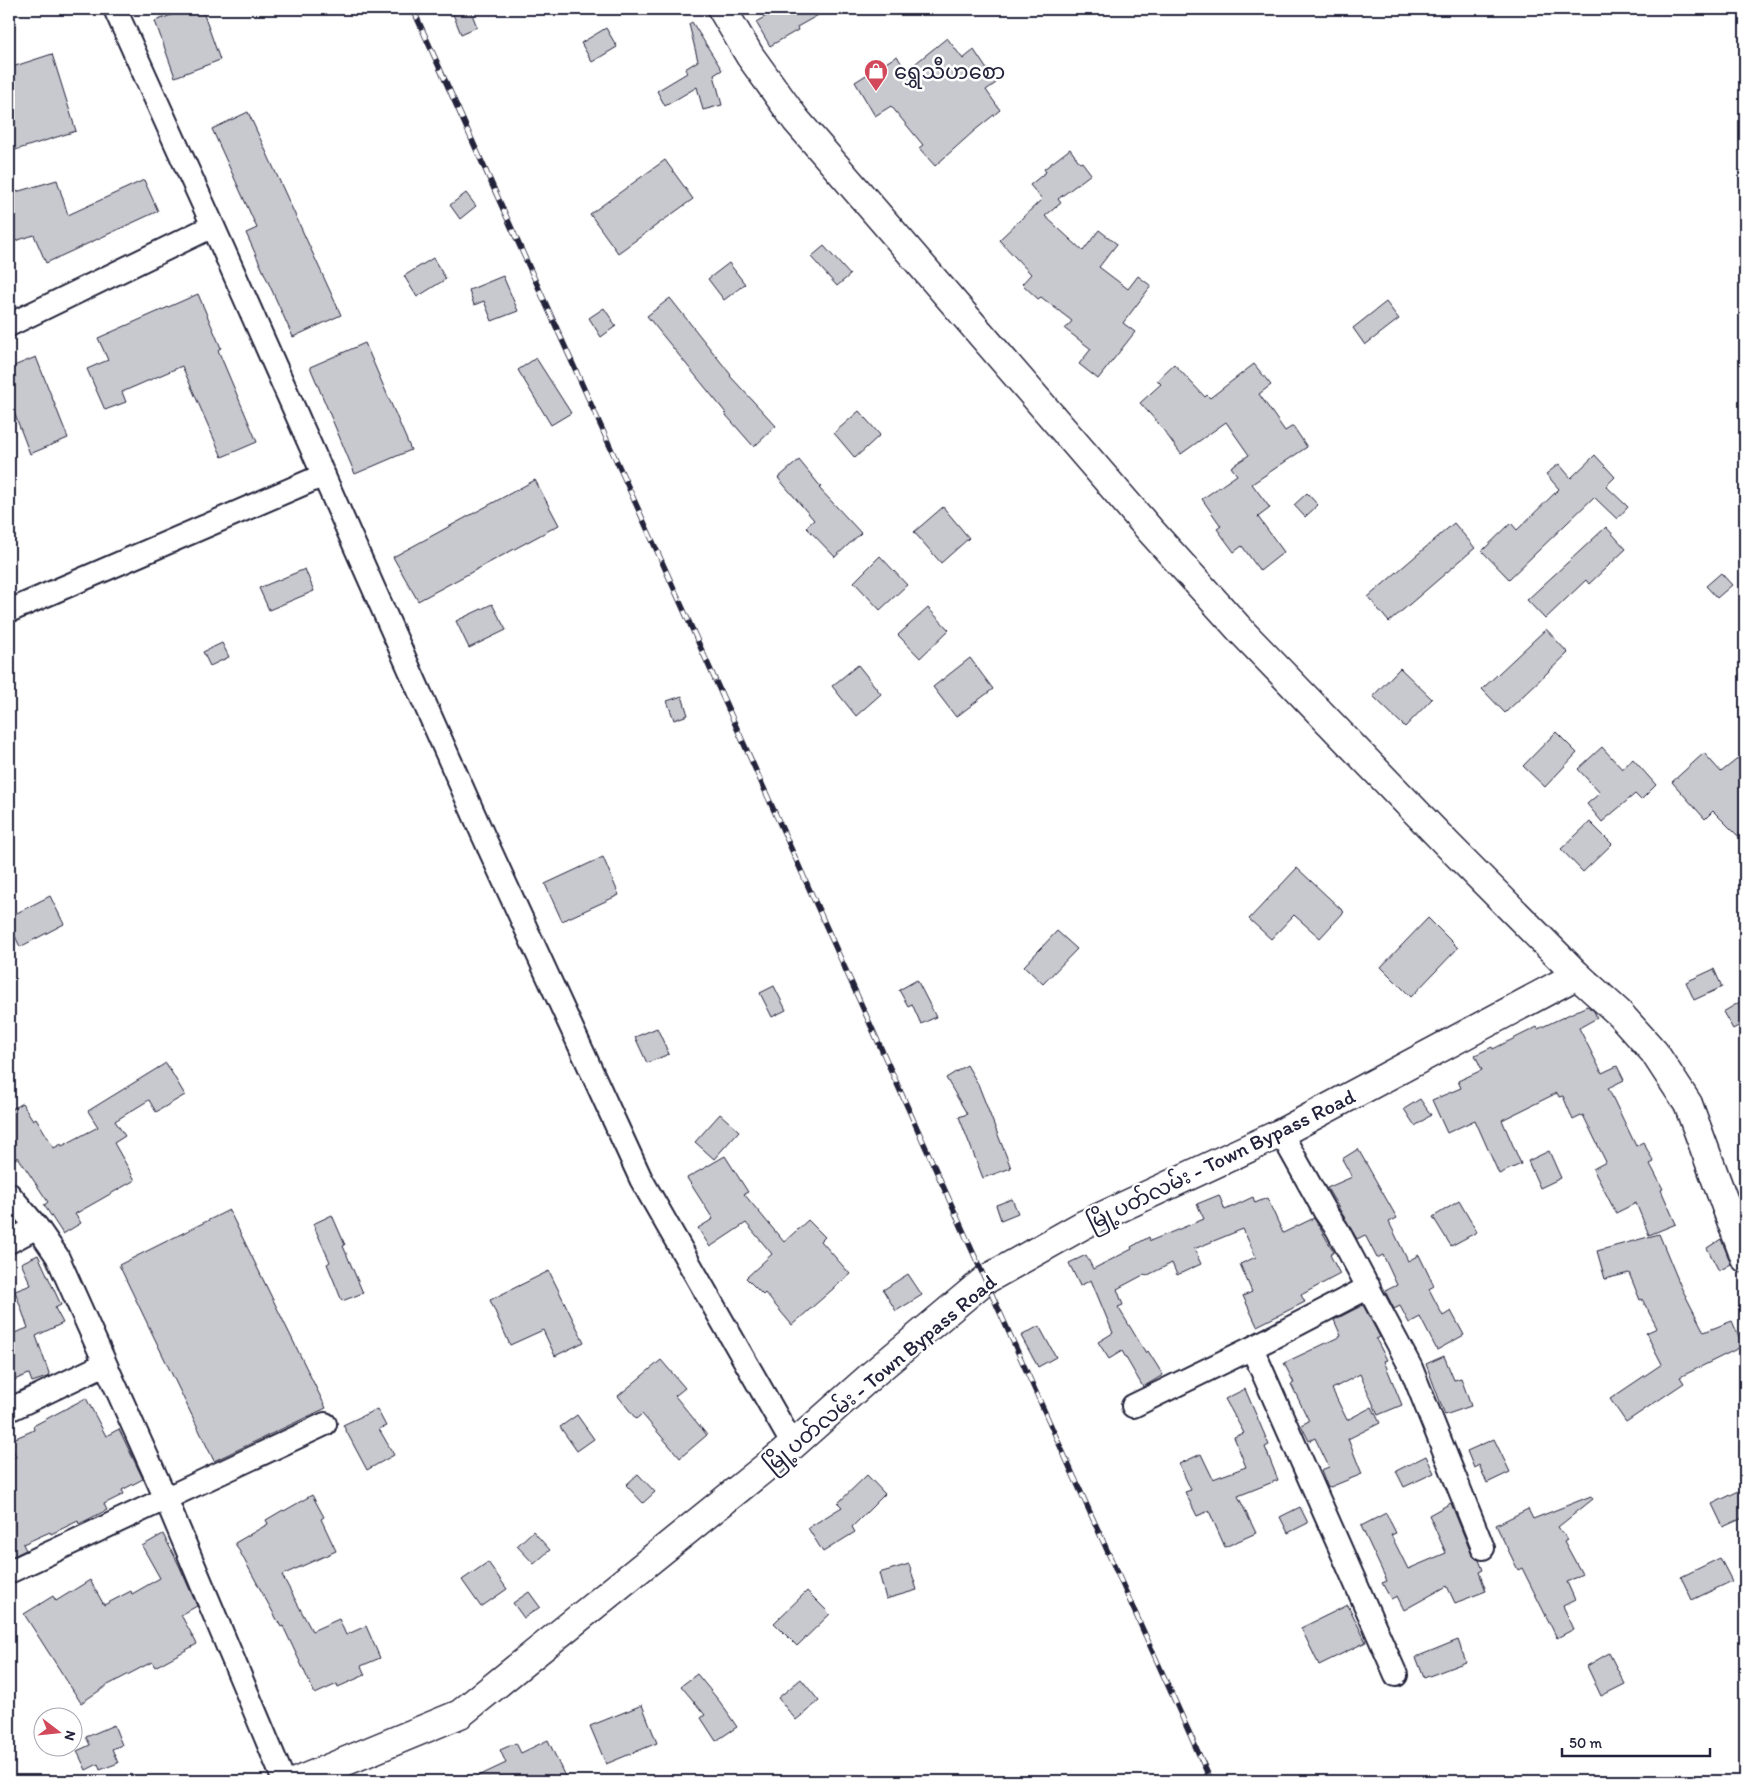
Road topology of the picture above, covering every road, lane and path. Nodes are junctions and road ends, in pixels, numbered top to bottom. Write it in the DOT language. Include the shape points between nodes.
graph roads {
  1 [pos="115,9"];
  2 [pos="722,9"];
  3 [pos="214,226"];
  4 [pos="9,324"];
  5 [pos="324,475"];
  6 [pos="9,611"];
  7 [pos="1577,975"];
  8 [pos="1281,1133"];
  9 [pos="9,1194"];
  10 [pos="37,1227"];
  11 [pos="9,1242"];
  12 [pos="1745,1258"];
  13 [pos="1369,1287"];
  14 [pos="1252,1348"];
  15 [pos="105,1364"];
  16 [pos="1133,1406"];
  17 [pos="9,1410"];
  18 [pos="325,1424"];
  19 [pos="793,1445"];
  20 [pos="166,1499"];
  21 [pos="1483,1548"];
  22 [pos="9,1572"];
  23 [pos="1396,1676"];
  24 [pos="284,1781"];
  25 [pos="298,1781"];
  1 -- 3 [label="street"];
  2 -- 7 [label="main road" via="750,56 796,120 1150,530 1343,738"];
  3 -- 4 [label="street"];
  3 -- 5 [label="street"];
  5 -- 6 [label="street"];
  5 -- 19 [label="street" via="483,835 641,1179"];
  7 -- 8 [label="main road, မြို့ပတ်လမ်း - Town Bypass Road"];
  7 -- 12 [label="main road" via="1619,1013 1654,1052 1688,1104"];
  8 -- 13 [label="street"];
  8 -- 19 [label="main road, မြို့ပတ်လမ်း - Town Bypass Road" via="1083,1226 985,1280"];
  9 -- 10 [label="street"];
  10 -- 11 [label="street"];
  10 -- 15 [label="street" via="57,1256"];
  13 -- 14 [label="street"];
  13 -- 21 [label="street" via="1411,1368"];
  14 -- 16 [label="street"];
  14 -- 23 [label="street"];
  15 -- 17 [label="street"];
  15 -- 20 [label="street"];
  18 -- 20 [label="street"];
  19 -- 25 [label="main road, မြို့ပတ်လမ်း - Town Bypass Road" via="460,1714"];
  20 -- 22 [label="street"];
  20 -- 24 [label="street"];
}
